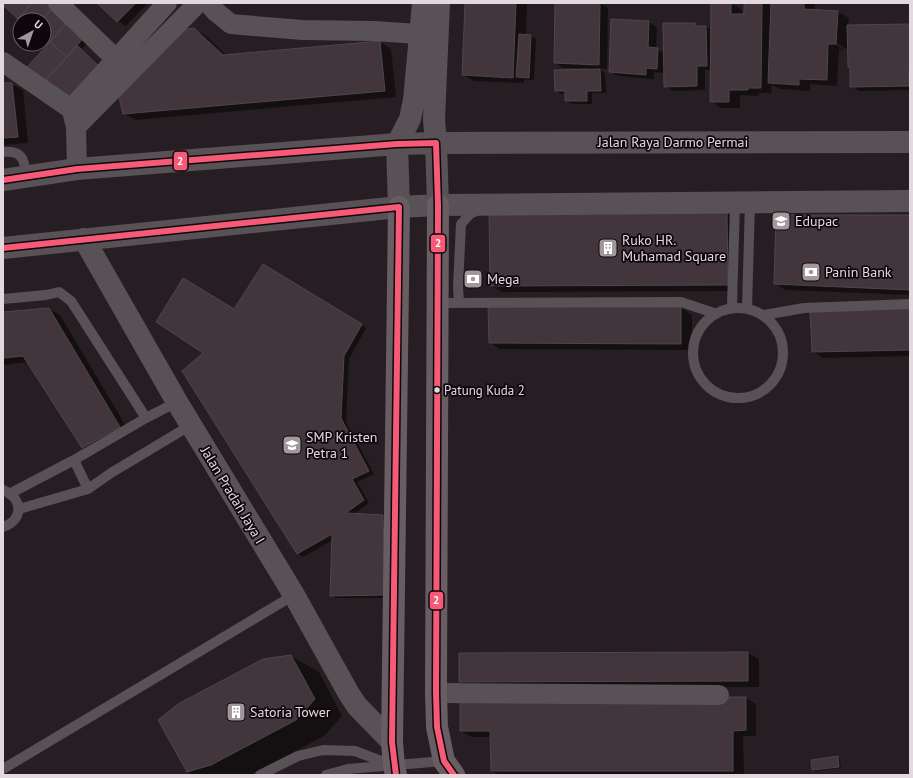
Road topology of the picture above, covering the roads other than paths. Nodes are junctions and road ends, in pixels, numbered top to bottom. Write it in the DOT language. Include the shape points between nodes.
graph roads {
  1 [pos="58,3"];
  2 [pos="167,3"];
  3 [pos="198,3"];
  4 [pos="208,3"];
  5 [pos="231,3"];
  6 [pos="423,3"];
  7 [pos="439,3"];
  8 [pos="231,24"];
  9 [pos="419,34"];
  10 [pos="3,62"];
  11 [pos="122,66"];
  12 [pos="74,118"];
  13 [pos="910,142"];
  14 [pos="436,143"];
  15 [pos="397,144"];
  16 [pos="3,152"];
  17 [pos="77,169"];
  18 [pos="27,177"];
  19 [pos="3,180"];
  20 [pos="910,201"];
  21 [pos="438,204"];
  22 [pos="743,205"];
  23 [pos="398,207"];
  24 [pos="910,207"];
  25 [pos="84,239"];
  26 [pos="3,248"];
  27 [pos="3,298"];
  28 [pos="459,303"];
  29 [pos="437,304"];
  30 [pos="910,304"];
  31 [pos="732,306"];
  32 [pos="747,308"];
  33 [pos="714,314"];
  34 [pos="764,315"];
  35 [pos="177,402"];
  36 [pos="146,418"];
  37 [pos="191,425"];
  38 [pos="74,460"];
  39 [pos="88,489"];
  40 [pos="7,492"];
  41 [pos="18,509"];
  42 [pos="3,527"];
  43 [pos="294,596"];
  44 [pos="436,694"];
  45 [pos="719,695"];
  46 [pos="392,742"];
  47 [pos="449,768"];
  48 [pos="3,769"];
  49 [pos="395,771"];
  50 [pos="260,775"];
  51 [pos="326,775"];
  1 -- 11 [label="street"];
  2 -- 11 [label="street"];
  3 -- 11 [label="street"];
  4 -- 8 [label="street"];
  5 -- 8 [label="street"];
  6 -- 9 [label="street"];
  7 -- 14 [label="street" via="434,120"];
  8 -- 9 [label="street" via="302,30 374,30"];
  9 -- 15 [label="street" via="414,100 410,119"];
  10 -- 12 [label="street"];
  11 -- 12 [label="street"];
  12 -- 17 [label="street"];
  13 -- 14 [label="street, Jalan Raya Darmo Permai"];
  14 -- 15 [label="street, Jalan Raya Darmo Permai"];
  14 -- 21 [label="street"];
  15 -- 17 [label="street, Jalan Raya Darmo Permai"];
  15 -- 23 [label="street"];
  16 -- 18 [label="lane" via="12,151 24,160"];
  17 -- 18 [label="street, Jalan Raya Darmo Permai"];
  18 -- 19 [label="street, Jalan Raya Darmo Permai"];
  20 -- 22 [label="street"];
  21 -- 22 [label="street"];
  21 -- 23 [label="street"];
  21 -- 29 [label="main road"];
  22 -- 24 [label="lane"];
  22 -- 28 [label="lane" via="483,208 470,214 461,224"];
  22 -- 31 [label="lane"];
  22 -- 32 [label="lane"];
  23 -- 25 [label="street"];
  23 -- 46 [label="main road"];
  25 -- 26 [label="street"];
  25 -- 35 [label="street, Jalan Pradah Jaya I"];
  27 -- 36 [label="lane" via="59,292 71,301"];
  28 -- 29 [label="lane"];
  28 -- 33 [label="lane" via="681,302"];
  29 -- 44 [label="main road"];
  30 -- 34 [label="lane" via="804,308"];
  31 -- 32 [label="lane"];
  31 -- 33 [label="lane"];
  32 -- 34 [label="lane"];
  33 -- 34 [label="lane" via="696,333 692,359 703,383 724,397 751,398 773,384 784,361 781,335"];
  35 -- 36 [label="lane"];
  35 -- 37 [label="street, Jalan Pradah Jaya I"];
  36 -- 38 [label="lane"];
  37 -- 39 [label="lane"];
  37 -- 43 [label="street, Jalan Pradah Jaya I"];
  38 -- 39 [label="lane"];
  38 -- 40 [label="lane"];
  39 -- 41 [label="lane"];
  40 -- 41 [label="lane" via="17,500"];
  41 -- 42 [label="lane" via="13,521"];
  43 -- 46 [label="street, Jalan Pradah Jaya I" via="357,706"];
  43 -- 48 [label="lane"];
  44 -- 45 [label="street"];
  44 -- 47 [label="main road" via="437,727"];
  46 -- 49 [label="main road"];
  47 -- 49 [label="lane"];
  49 -- 50 [label="lane" via="355,751 324,750 298,756"];
  49 -- 51 [label="lane" via="348,769"];
}
